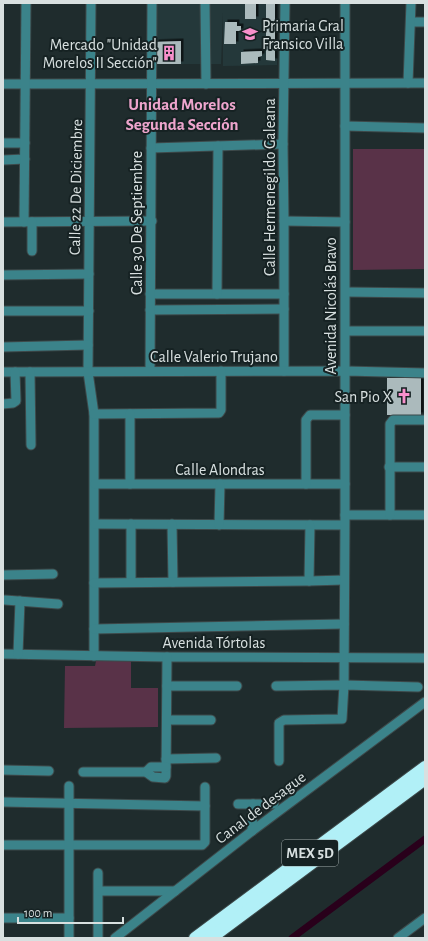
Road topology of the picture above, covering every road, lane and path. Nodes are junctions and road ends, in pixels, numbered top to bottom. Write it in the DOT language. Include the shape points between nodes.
graph roads {
  1 [pos="26,3"];
  2 [pos="91,3"];
  3 [pos="152,3"];
  4 [pos="205,3"];
  5 [pos="285,3"];
  6 [pos="345,3"];
  7 [pos="411,3"];
  8 [pos="411,22"];
  9 [pos="425,22"];
  10 [pos="344,82"];
  11 [pos="408,82"];
  12 [pos="425,83"];
  13 [pos="3,84"];
  14 [pos="25,84"];
  15 [pos="90,84"];
  16 [pos="152,84"];
  17 [pos="206,84"];
  18 [pos="284,84"];
  19 [pos="345,126"];
  20 [pos="425,128"];
  21 [pos="3,143"];
  22 [pos="25,143"];
  23 [pos="283,144"];
  24 [pos="218,146"];
  25 [pos="151,148"];
  26 [pos="24,159"];
  27 [pos="3,160"];
  28 [pos="152,221"];
  29 [pos="284,221"];
  30 [pos="3,222"];
  31 [pos="28,222"];
  32 [pos="89,222"];
  33 [pos="345,222"];
  34 [pos="32,251"];
  35 [pos="89,274"];
  36 [pos="3,275"];
  37 [pos="346,292"];
  38 [pos="425,293"];
  39 [pos="150,294"];
  40 [pos="217,294"];
  41 [pos="284,294"];
  42 [pos="284,309"];
  43 [pos="150,310"];
  44 [pos="3,311"];
  45 [pos="89,311"];
  46 [pos="346,331"];
  47 [pos="425,331"];
  48 [pos="88,345"];
  49 [pos="3,347"];
  50 [pos="150,371"];
  51 [pos="221,371"];
  52 [pos="284,371"];
  53 [pos="346,371"];
  54 [pos="3,372"];
  55 [pos="15,372"];
  56 [pos="30,372"];
  57 [pos="88,372"];
  58 [pos="425,373"];
  59 [pos="3,404"];
  60 [pos="94,414"];
  61 [pos="130,414"];
  62 [pos="345,415"];
  63 [pos="425,420"];
  64 [pos="31,445"];
  65 [pos="389,467"];
  66 [pos="425,467"];
  67 [pos="94,484"];
  68 [pos="130,484"];
  69 [pos="220,484"];
  70 [pos="306,484"];
  71 [pos="345,484"];
  72 [pos="345,515"];
  73 [pos="390,515"];
  74 [pos="425,515"];
  75 [pos="95,524"];
  76 [pos="131,524"];
  77 [pos="172,524"];
  78 [pos="219,525"];
  79 [pos="310,525"];
  80 [pos="344,525"];
  81 [pos="53,574"];
  82 [pos="3,575"];
  83 [pos="344,580"];
  84 [pos="310,581"];
  85 [pos="131,582"];
  86 [pos="173,582"];
  87 [pos="94,583"];
  88 [pos="5,600"];
  89 [pos="20,601"];
  90 [pos="58,604"];
  91 [pos="344,624"];
  92 [pos="94,629"];
  93 [pos="3,654"];
  94 [pos="18,654"];
  95 [pos="94,656"];
  96 [pos="168,657"];
  97 [pos="344,658"];
  98 [pos="425,658"];
  99 [pos="344,685"];
  100 [pos="167,686"];
  101 [pos="237,686"];
  102 [pos="276,686"];
  103 [pos="418,687"];
  104 [pos="425,702"];
  105 [pos="167,720"];
  106 [pos="211,720"];
  107 [pos="216,758"];
  108 [pos="279,761"];
  109 [pos="166,763"];
  110 [pos="425,767"];
  111 [pos="3,770"];
  112 [pos="49,771"];
  113 [pos="83,772"];
  114 [pos="425,779"];
  115 [pos="69,786"];
  116 [pos="205,787"];
  117 [pos="3,802"];
  118 [pos="68,804"];
  119 [pos="238,804"];
  120 [pos="253,804"];
  121 [pos="274,804"];
  122 [pos="205,806"];
  123 [pos="252,831"];
  124 [pos="3,845"];
  125 [pos="68,846"];
  126 [pos="98,873"];
  127 [pos="98,891"];
  128 [pos="175,891"];
  129 [pos="3,918"];
  130 [pos="69,918"];
  131 [pos="425,918"];
  132 [pos="405,935"];
  133 [pos="68,938"];
  134 [pos="98,938"];
  135 [pos="115,938"];
  136 [pos="196,938"];
  137 [pos="211,938"];
  138 [pos="398,938"];
  1 -- 14 [label="street"];
  2 -- 15 [label="street, Calle 22 De Diciembre"];
  3 -- 16 [label="street, Calle 30 De Septiembre"];
  4 -- 17 [label="street"];
  5 -- 18 [label="street, Calle Hermenegildo Galeana"];
  6 -- 10 [label="street, Avenida Nicolás Bravo"];
  7 -- 8 [label="street"];
  8 -- 9 [label="street"];
  8 -- 11 [label="street"];
  10 -- 11 [label="street"];
  10 -- 18 [label="street"];
  10 -- 19 [label="street, Avenida Nicolás Bravo"];
  11 -- 12 [label="street"];
  13 -- 14 [label="street"];
  14 -- 15 [label="street"];
  14 -- 22 [label="street"];
  15 -- 16 [label="street"];
  15 -- 32 [label="street, Calle 22 De Diciembre"];
  16 -- 17 [label="street"];
  16 -- 25 [label="street, Calle 30 De Septiembre"];
  17 -- 18 [label="street"];
  18 -- 23 [label="street, Calle Hermenegildo Galeana"];
  19 -- 20 [label="street"];
  19 -- 33 [label="street, Avenida Nicolás Bravo"];
  21 -- 22 [label="street"];
  22 -- 26 [label="street"];
  23 -- 24 [label="street"];
  23 -- 29 [label="street, Calle Hermenegildo Galeana"];
  24 -- 25 [label="street"];
  24 -- 40 [label="street"];
  25 -- 28 [label="street, Calle 30 De Septiembre"];
  26 -- 27 [label="street"];
  26 -- 31 [label="street"];
  28 -- 32 [label="street"];
  28 -- 39 [label="street, Calle 30 De Septiembre"];
  29 -- 33 [label="street"];
  29 -- 41 [label="street, Calle Hermenegildo Galeana"];
  30 -- 31 [label="street"];
  31 -- 32 [label="street"];
  31 -- 34 [label="street"];
  32 -- 35 [label="street, Calle 22 De Diciembre"];
  33 -- 37 [label="street, Avenida Nicolás Bravo"];
  35 -- 36 [label="street"];
  35 -- 45 [label="street, Calle 22 De Diciembre"];
  37 -- 38 [label="street"];
  37 -- 46 [label="street, Avenida Nicolás Bravo"];
  39 -- 40 [label="street"];
  39 -- 43 [label="street, Calle 30 De Septiembre"];
  40 -- 41 [label="street"];
  41 -- 42 [label="street, Calle Hermenegildo Galeana"];
  42 -- 43 [label="street"];
  42 -- 52 [label="street, Calle Hermenegildo Galeana"];
  43 -- 50 [label="street, Calle 30 De Septiembre"];
  44 -- 45 [label="street"];
  45 -- 48 [label="street, Calle 22 De Diciembre"];
  46 -- 47 [label="street"];
  46 -- 53 [label="street, Avenida Nicolás Bravo"];
  48 -- 49 [label="street"];
  48 -- 57 [label="street, Calle 22 De Diciembre"];
  50 -- 51 [label="street, Calle Valerio Trujano"];
  50 -- 57 [label="street, Calle Valerio Trujano"];
  51 -- 52 [label="street, Calle Valerio Trujano"];
  51 -- 61 [label="street" via="219,413"];
  52 -- 53 [label="street, Calle Valerio Trujano"];
  53 -- 58 [label="street, Calle Valerio Trujano"];
  53 -- 62 [label="street, Avenida Nicolás Bravo"];
  54 -- 55 [label="street, Calle Valerio Trujano"];
  55 -- 56 [label="street, Calle Valerio Trujano"];
  55 -- 59 [label="street" via="16,401 13,404"];
  56 -- 57 [label="street, Calle Valerio Trujano"];
  56 -- 64 [label="street"];
  57 -- 60 [label="street, Calle 22 De Diciembre"];
  60 -- 61 [label="street"];
  60 -- 67 [label="street, Calle 22 De Diciembre"];
  61 -- 68 [label="street"];
  62 -- 70 [label="street" via="310,415 306,420"];
  62 -- 71 [label="street, Avenida Nicolás Bravo"];
  63 -- 65 [label="street" via="394,420 390,424"];
  65 -- 66 [label="street"];
  65 -- 73 [label="street"];
  67 -- 68 [label="street, Calle Alondras"];
  67 -- 75 [label="street, Calle 22 De Diciembre"];
  68 -- 69 [label="street, Calle Alondras"];
  69 -- 70 [label="street, Calle Alondras"];
  69 -- 78 [label="street"];
  70 -- 71 [label="street, Calle Alondras"];
  71 -- 72 [label="street, Avenida Nicolás Bravo"];
  72 -- 73 [label="street"];
  72 -- 80 [label="street, Avenida Nicolás Bravo"];
  73 -- 74 [label="street"];
  75 -- 76 [label="street"];
  75 -- 87 [label="street, Calle 22 De Diciembre"];
  76 -- 77 [label="street"];
  76 -- 85 [label="street"];
  77 -- 78 [label="street"];
  77 -- 86 [label="street"];
  78 -- 79 [label="street"];
  79 -- 80 [label="street"];
  79 -- 84 [label="street"];
  80 -- 83 [label="street, Avenida Nicolás Bravo"];
  81 -- 82 [label="street"];
  83 -- 84 [label="street"];
  83 -- 91 [label="street, Avenida Nicolás Bravo"];
  84 -- 86 [label="street"];
  85 -- 86 [label="street"];
  85 -- 87 [label="street"];
  87 -- 92 [label="street, Calle 22 De Diciembre"];
  88 -- 89 [label="street"];
  89 -- 90 [label="street"];
  89 -- 94 [label="street"];
  91 -- 92 [label="street"];
  91 -- 97 [label="street, Avenida Nicolás Bravo"];
  92 -- 95 [label="street, Calle 22 De Diciembre"];
  93 -- 94 [label="street, Avenida Tórtolas"];
  94 -- 95 [label="street, Avenida Tórtolas"];
  95 -- 96 [label="street, Avenida Tórtolas"];
  96 -- 97 [label="street, Avenida Tórtolas"];
  96 -- 100 [label="street"];
  97 -- 98 [label="street, Avenida Tórtolas"];
  97 -- 99 [label="street, Avenida Nicolás Bravo"];
  99 -- 102 [label="street"];
  99 -- 103 [label="street"];
  99 -- 108 [label="street, Avenida Nicolás Bravo" via="342,719 284,720 279,723"];
  100 -- 101 [label="street"];
  100 -- 105 [label="street"];
  104 -- 123 [label="street, Canal de desague"];
  105 -- 106 [label="street"];
  105 -- 109 [label="street"];
  107 -- 109 [label="street"];
  109 -- 113 [label="street" via="165,778 153,777 146,772"];
  110 -- 136 [label="highway, MEX 5D"];
  111 -- 112 [label="street"];
  114 -- 137 [label="highway, MEX 5D"];
  115 -- 118 [label="street"];
  116 -- 122 [label="street"];
  117 -- 118 [label="street"];
  118 -- 122 [label="street"];
  118 -- 125 [label="street"];
  119 -- 120 [label="street"];
  120 -- 121 [label="street"];
  120 -- 123 [label="street"];
  122 -- 125 [label="street" via="205,842 202,845"];
  123 -- 128 [label="street, Canal de desague"];
  124 -- 125 [label="street"];
  125 -- 130 [label="street"];
  126 -- 127 [label="street"];
  127 -- 128 [label="street"];
  127 -- 134 [label="street"];
  128 -- 135 [label="street, Canal de desague"];
  129 -- 130 [label="street"];
  130 -- 133 [label="street"];
  131 -- 132 [label="street"];
  132 -- 138 [label="street"];
}
